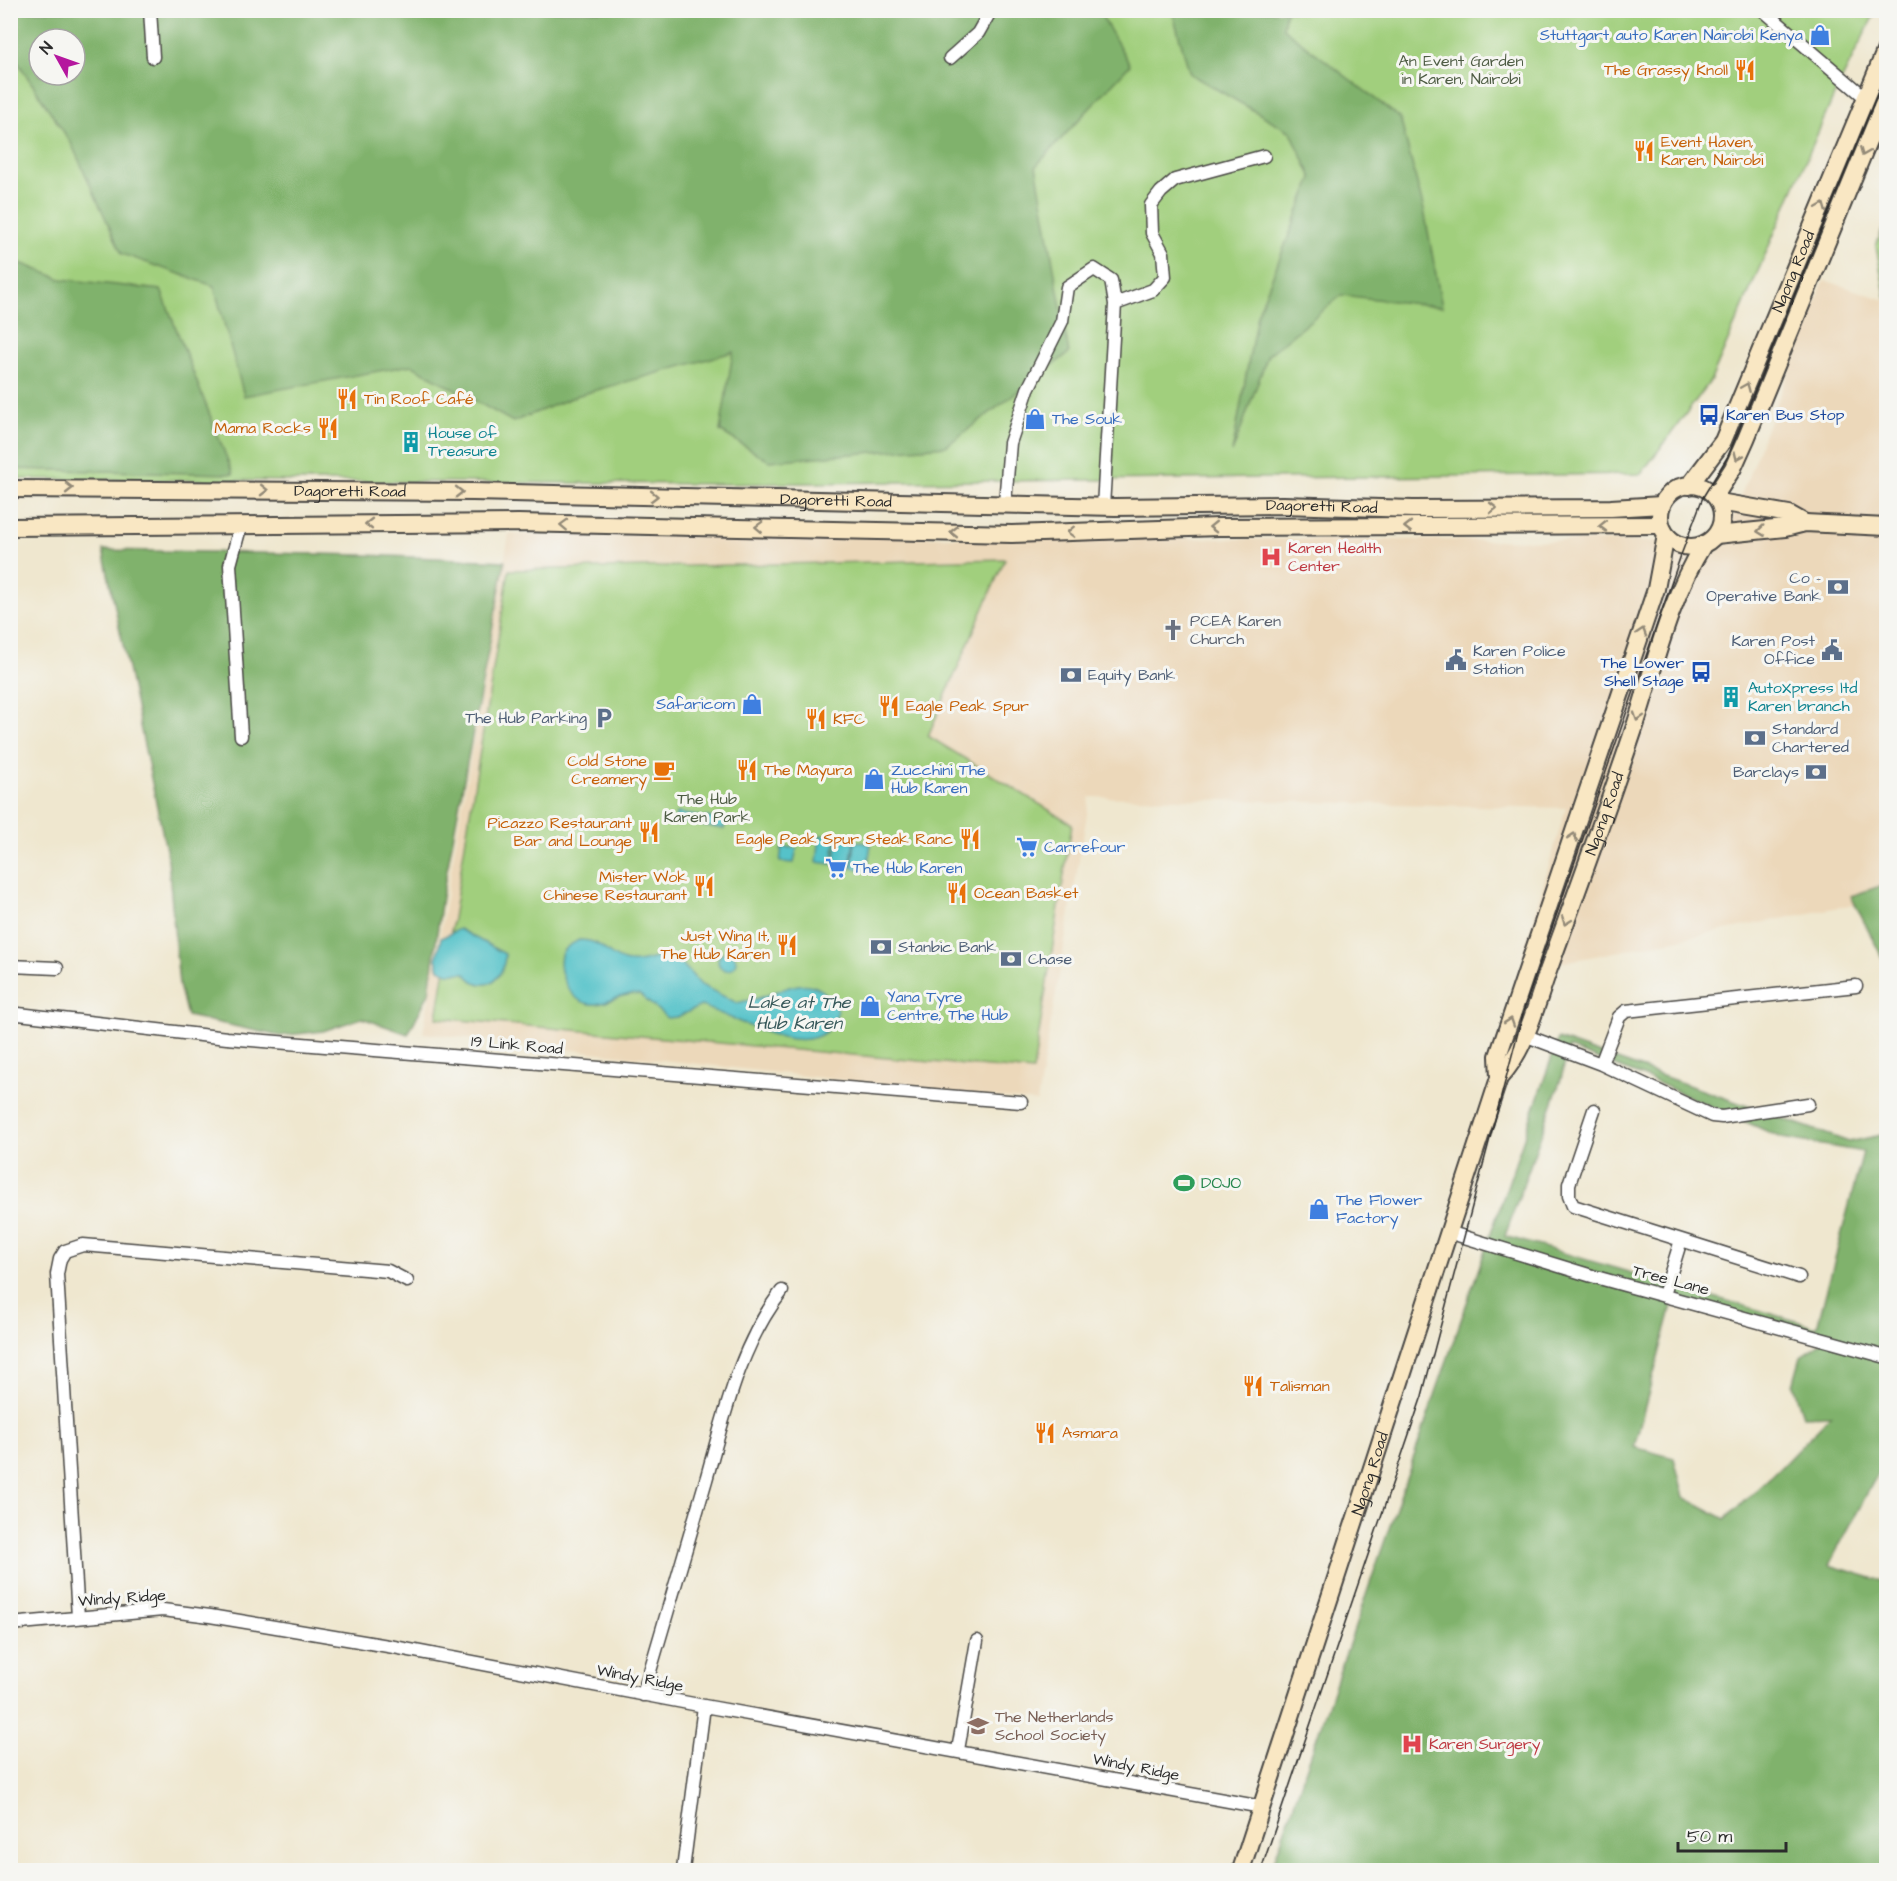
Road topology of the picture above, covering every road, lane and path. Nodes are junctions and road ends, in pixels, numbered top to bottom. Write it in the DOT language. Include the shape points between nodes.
graph roads {
  1 [pos="150,10"];
  2 [pos="991,10"];
  3 [pos="1763,10"];
  4 [pos="1887,49"];
  5 [pos="153,57"];
  6 [pos="950,58"];
  7 [pos="1866,98"];
  8 [pos="1887,98"];
  9 [pos="1264,156"];
  10 [pos="1115,304"];
  11 [pos="1689,486"];
  12 [pos="10,489"];
  13 [pos="1717,499"];
  14 [pos="1005,503"];
  15 [pos="1662,505"];
  16 [pos="1103,507"];
  17 [pos="1805,523"];
  18 [pos="241,524"];
  19 [pos="10,527"];
  20 [pos="1887,527"];
  21 [pos="1664,530"];
  22 [pos="1710,540"];
  23 [pos="241,736"];
  24 [pos="1556,888"];
  25 [pos="1577,894"];
  26 [pos="10,966"];
  27 [pos="57,968"];
  28 [pos="1856,986"];
  29 [pos="10,1013"];
  30 [pos="1524,1035"];
  31 [pos="1601,1065"];
  32 [pos="1499,1078"];
  33 [pos="1021,1102"];
  34 [pos="1808,1104"];
  35 [pos="1594,1110"];
  36 [pos="1448,1232"];
  37 [pos="1682,1240"];
  38 [pos="1799,1277"];
  39 [pos="407,1281"];
  40 [pos="782,1291"];
  41 [pos="1664,1294"];
  42 [pos="1887,1357"];
  43 [pos="78,1617"];
  44 [pos="10,1624"];
  45 [pos="977,1641"];
  46 [pos="643,1695"];
  47 [pos="704,1706"];
  48 [pos="958,1750"];
  49 [pos="1262,1807"];
  50 [pos="683,1870"];
  51 [pos="1241,1870"];
  1 -- 5 [label="street"];
  2 -- 6 [label="street" via="978,33"];
  3 -- 7 [label="street"];
  4 -- 7 [label="main road, Ngong Road"];
  11 -- 7 [label="main road, Ngong Road, one-way" via="1724,441"];
  8 -- 13 [label="main road, Ngong Road, one-way" via="1746,439"];
  9 -- 10 [label="street" via="1175,180 1161,192 1151,205 1152,232 1163,253 1165,277 1153,290"];
  10 -- 14 [label="street" via="1111,280 1094,269 1067,287 1062,321 1028,389 1010,443"];
  10 -- 16 [label="street"];
  11 -- 13 [label="main road" via="1705,488"];
  11 -- 15 [label="main road" via="1676,489"];
  12 -- 14 [label="main road, Dagoretti Road, one-way" via="485,492"];
  13 -- 17 [label="main road" via="1789,514"];
  13 -- 22 [label="main road" via="1722,522"];
  14 -- 16 [label="main road, Dagoretti Road"];
  16 -- 15 [label="main road, Dagoretti Road, one-way" via="1283,505 1436,509"];
  15 -- 21 [label="main road"];
  17 -- 20 [label="main road"];
  17 -- 22 [label="main road, one-way"];
  18 -- 19 [label="main road, Dagoretti Road"];
  21 -- 18 [label="main road, Dagoretti Road, one-way" via="1229,527 1012,534 678,525"];
  18 -- 23 [label="street" via="230,565"];
  21 -- 22 [label="main road" via="1683,546"];
  24 -- 21 [label="main road, Ngong Road, one-way" via="1656,589"];
  22 -- 25 [label="main road, Ngong Road, one-way" via="1693,561 1674,608"];
  24 -- 25 [label="main road"];
  32 -- 24 [label="main road, Ngong Road, one-way" via="1498,1056"];
  25 -- 30 [label="main road, Ngong Road, one-way"];
  26 -- 27 [label="street"];
  28 -- 31 [label="street" via="1626,1011 1619,1017"];
  29 -- 33 [label="street, 19 Link Road" via="227,1038"];
  30 -- 31 [label="street"];
  30 -- 32 [label="main road, Ngong Road" via="1508,1069"];
  31 -- 34 [label="street" via="1712,1116"];
  32 -- 36 [label="main road, Ngong Road"];
  35 -- 37 [label="street" via="1569,1184 1573,1206"];
  36 -- 41 [label="street, Tree Lane"];
  36 -- 49 [label="main road, Ngong Road"];
  37 -- 38 [label="street"];
  37 -- 41 [label="street"];
  39 -- 43 [label="street" via="388,1271 83,1245 65,1251 57,1274"];
  40 -- 46 [label="street" via="764,1313 728,1405"];
  41 -- 42 [label="street, Tree Lane"];
  43 -- 44 [label="street, Windy Ridge"];
  43 -- 46 [label="street, Windy Ridge" via="163,1610 394,1647"];
  45 -- 48 [label="street"];
  46 -- 47 [label="street, Windy Ridge"];
  47 -- 48 [label="street, Windy Ridge"];
  47 -- 50 [label="street"];
  48 -- 49 [label="street, Windy Ridge"];
  49 -- 51 [label="main road, Ngong Road"];
}
